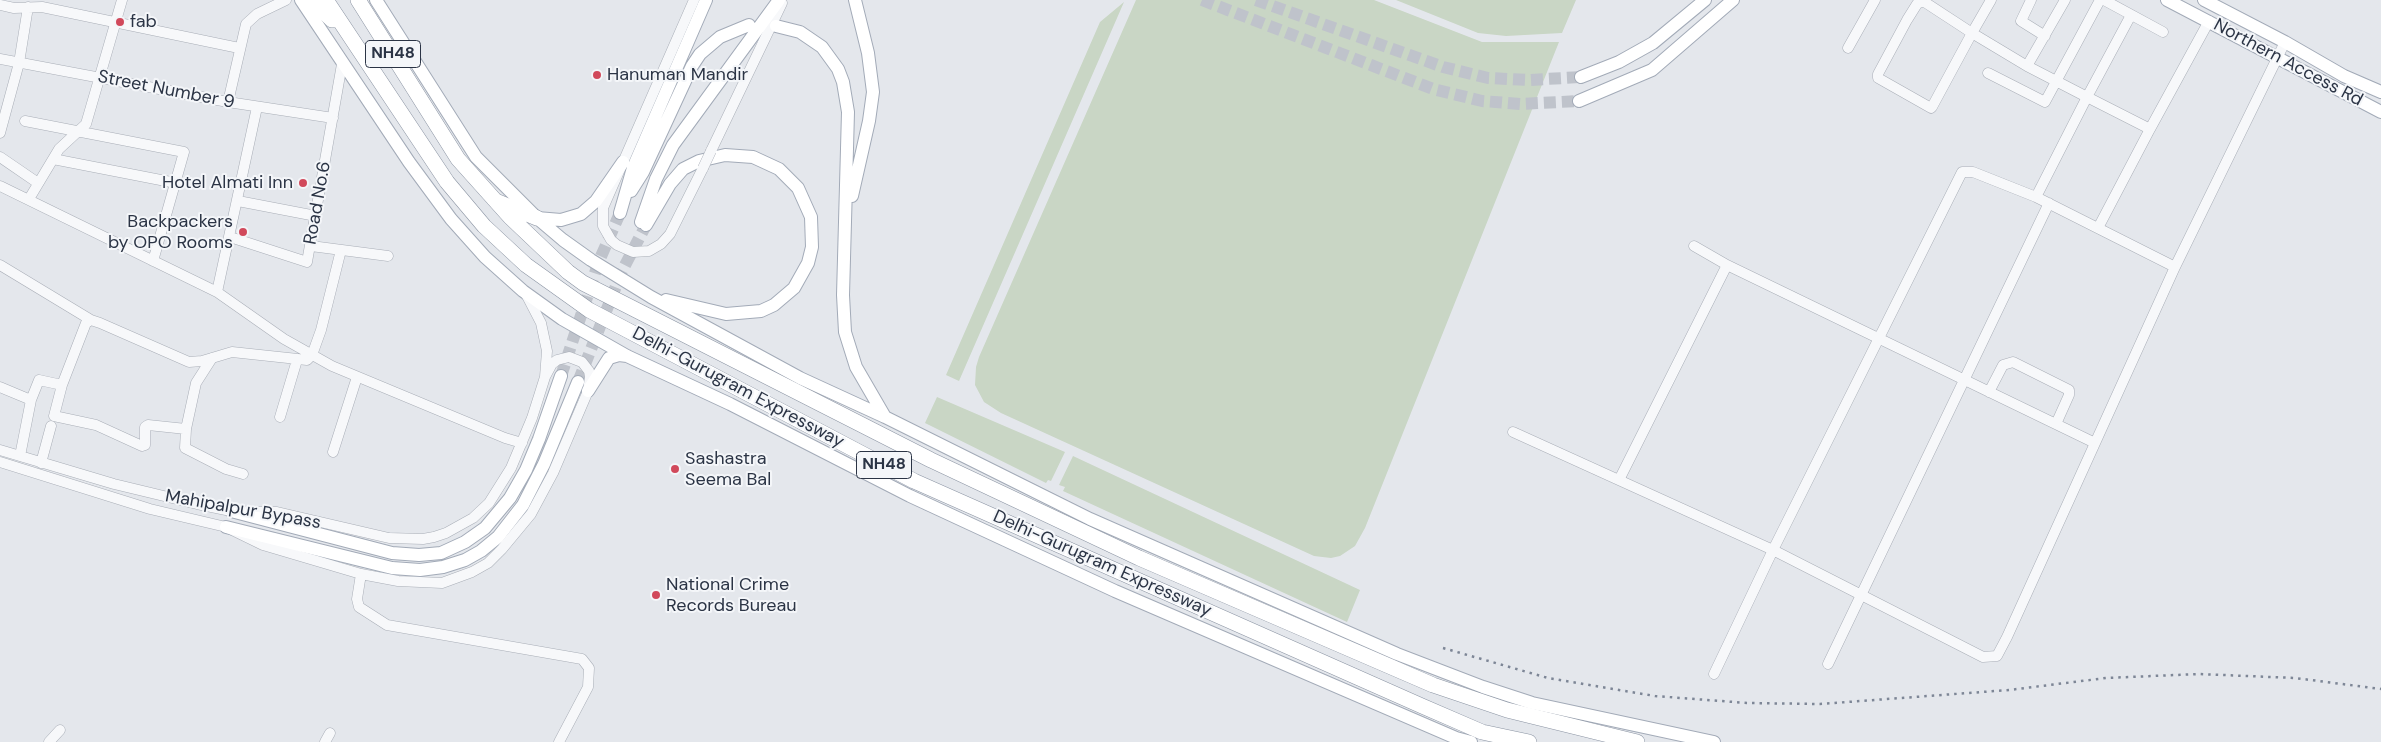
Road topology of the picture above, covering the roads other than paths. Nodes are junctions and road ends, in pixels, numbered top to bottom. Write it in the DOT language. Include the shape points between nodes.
graph roads {
  1 [pos="122,0"];
  2 [pos="286,0"];
  3 [pos="301,0"];
  4 [pos="311,0"];
  5 [pos="326,0"];
  6 [pos="358,0"];
  7 [pos="376,0"];
  8 [pos="694,0"];
  9 [pos="706,0"];
  10 [pos="779,0"];
  11 [pos="783,0"];
  12 [pos="855,0"];
  13 [pos="1704,0"];
  14 [pos="1734,0"];
  15 [pos="1875,0"];
  16 [pos="1921,0"];
  17 [pos="1991,0"];
  18 [pos="2031,0"];
  19 [pos="2066,0"];
  20 [pos="2100,0"];
  21 [pos="2104,0"];
  22 [pos="2168,0"];
  23 [pos="2204,0"];
  24 [pos="0,5"];
  25 [pos="28,7"];
  26 [pos="2131,15"];
  27 [pos="2209,21"];
  28 [pos="115,22"];
  29 [pos="749,25"];
  30 [pos="776,26"];
  31 [pos="2163,32"];
  32 [pos="1972,33"];
  33 [pos="349,34"];
  34 [pos="2045,36"];
  35 [pos="2285,42"];
  36 [pos="239,48"];
  37 [pos="1848,48"];
  38 [pos="2278,58"];
  39 [pos="0,59"];
  40 [pos="19,63"];
  41 [pos="342,64"];
  42 [pos="2028,66"];
  43 [pos="1988,73"];
  44 [pos="99,76"];
  45 [pos="1580,77"];
  46 [pos="2057,82"];
  47 [pos="2381,92"];
  48 [pos="2087,97"];
  49 [pos="1579,101"];
  50 [pos="228,102"];
  51 [pos="257,107"];
  52 [pos="2381,112"];
  53 [pos="333,118"];
  54 [pos="25,121"];
  55 [pos="2150,129"];
  56 [pos="79,131"];
  57 [pos="0,133"];
  58 [pos="0,157"];
  59 [pos="53,158"];
  60 [pos="623,162"];
  61 [pos="38,183"];
  62 [pos="176,183"];
  63 [pos="0,186"];
  64 [pos="2036,197"];
  65 [pos="29,199"];
  66 [pos="492,199"];
  67 [pos="238,201"];
  68 [pos="2049,203"];
  69 [pos="316,216"];
  70 [pos="537,218"];
  71 [pos="2098,228"];
  72 [pos="230,237"];
  73 [pos="311,246"];
  74 [pos="1694,246"];
  75 [pos="341,250"];
  76 [pos="388,256"];
  77 [pos="153,261"];
  78 [pos="844,262"];
  79 [pos="1727,264"];
  80 [pos="0,265"];
  81 [pos="2175,267"];
  82 [pos="523,290"];
  83 [pos="217,292"];
  84 [pos="651,297"];
  85 [pos="92,320"];
  86 [pos="1878,338"];
  87 [pos="312,354"];
  88 [pos="213,356"];
  89 [pos="627,356"];
  90 [pos="296,360"];
  91 [pos="562,376"];
  92 [pos="357,377"];
  93 [pos="545,377"];
  94 [pos="1964,380"];
  95 [pos="578,382"];
  96 [pos="62,385"];
  97 [pos="0,387"];
  98 [pos="588,391"];
  99 [pos="1989,392"];
  100 [pos="31,400"];
  101 [pos="885,416"];
  102 [pos="280,417"];
  103 [pos="2056,424"];
  104 [pos="51,426"];
  105 [pos="186,429"];
  106 [pos="1513,432"];
  107 [pos="522,443"];
  108 [pos="2096,443"];
  109 [pos="0,450"];
  110 [pos="333,452"];
  111 [pos="20,456"];
  112 [pos="0,462"];
  113 [pos="41,462"];
  114 [pos="242,474"];
  115 [pos="1619,480"];
  116 [pos="231,511"];
  117 [pos="226,527"];
  118 [pos="1773,550"];
  119 [pos="361,574"];
  120 [pos="1861,594"];
  121 [pos="1828,664"];
  122 [pos="1714,674"];
  123 [pos="60,730"];
  124 [pos="49,742"];
  125 [pos="559,742"];
  126 [pos="1472,742"];
  127 [pos="1529,742"];
  128 [pos="1637,742"];
  129 [pos="1714,742"];
  1 -- 28 [label="street"];
  2 -- 36 [label="street" via="248,20"];
  3 -- 41 [label="main road"];
  4 -- 33 [label="highway"];
  5 -- 33 [label="highway, NH48"];
  6 -- 66 [label="highway, NH48" via="458,159"];
  7 -- 70 [label="main road" via="476,157"];
  8 -- 60 [label="street"];
  9 -- 29 [label="main road" via="633,168 622,208 700,54 720,37"];
  10 -- 84 [label="main road" via="673,145 661,166 643,224 684,169 715,156 733,155 762,160 788,177 808,206 812,232 808,263 785,298 761,311 726,314"];
  11 -- 60 [label="street, bridge" via="666,240 654,249 641,252 617,245 603,226 603,208"];
  12 -- 78 [label="main road" via="868,53 873,92 849,209"];
  13 -- 45 [label="main road" via="1653,43 1619,62"];
  14 -- 49 [label="main road" via="1652,70"];
  15 -- 37 [label="street"];
  16 -- 32 [label="street"];
  16 -- 32 [label="street" via="1878,74 1880,79 1932,108"];
  17 -- 32 [label="street"];
  18 -- 34 [label="street" via="2021,21"];
  19 -- 34 [label="street"];
  20 -- 46 [label="street"];
  21 -- 26 [label="street"];
  22 -- 27 [label="main road, Northern Access Rd"];
  23 -- 35 [label="main road, Northern Access Rd"];
  24 -- 25 [label="street"];
  25 -- 28 [label="street"];
  25 -- 40 [label="street"];
  26 -- 31 [label="street"];
  26 -- 48 [label="street"];
  27 -- 38 [label="main road, Northern Access Rd"];
  27 -- 55 [label="street"];
  28 -- 36 [label="street"];
  28 -- 44 [label="street"];
  30 -- 78 [label="main road" via="800,32 817,42 832,58 843,82 848,112"];
  32 -- 42 [label="street"];
  33 -- 127 [label="highway, Delhi-Gurugram Expressway / NH48" via="447,182 484,226 526,265 590,310 914,481 1482,732"];
  34 -- 42 [label="street"];
  35 -- 38 [label="street"];
  35 -- 47 [label="main road, Northern Access Rd" via="2344,76"];
  36 -- 50 [label="street"];
  38 -- 52 [label="main road, Northern Access Rd"];
  38 -- 81 [label="street"];
  39 -- 40 [label="street, Street Number 9"];
  40 -- 44 [label="street, Street Number 9"];
  40 -- 57 [label="street"];
  41 -- 53 [label="street, Road No.6"];
  41 -- 82 [label="main road" via="451,219 485,257"];
  42 -- 46 [label="street"];
  43 -- 46 [label="street" via="2044,102"];
  44 -- 50 [label="street, Street Number 9"];
  44 -- 56 [label="street" via="90,115"];
  46 -- 48 [label="street"];
  48 -- 55 [label="street"];
  48 -- 64 [label="street"];
  50 -- 51 [label="street, Street Number 9"];
  51 -- 53 [label="street, Street Number 9"];
  51 -- 67 [label="street"];
  53 -- 69 [label="street, Road No.6"];
  54 -- 56 [label="street"];
  55 -- 71 [label="street"];
  56 -- 59 [label="street"];
  56 -- 62 [label="street" via="183,151"];
  58 -- 61 [label="street"];
  59 -- 61 [label="street"];
  59 -- 62 [label="street"];
  60 -- 70 [label="main road" via="596,202 581,214 561,220"];
  61 -- 65 [label="street"];
  62 -- 77 [label="street"];
  63 -- 65 [label="street"];
  64 -- 68 [label="street"];
  64 -- 86 [label="street" via="1973,172 1962,172"];
  65 -- 77 [label="street"];
  66 -- 70 [label="highway"];
  66 -- 128 [label="highway, Delhi-Gurugram Expressway / NH48" via="583,283 931,460 1138,558 1433,685 1507,710"];
  67 -- 69 [label="street"];
  67 -- 72 [label="street"];
  68 -- 71 [label="street"];
  68 -- 94 [label="street"];
  69 -- 73 [label="street, Road No.6"];
  70 -- 84 [label="main road" via="591,260"];
  71 -- 81 [label="street"];
  72 -- 73 [label="street, Road No.6" via="305,262"];
  72 -- 83 [label="street"];
  73 -- 75 [label="street"];
  74 -- 79 [label="street"];
  75 -- 76 [label="street"];
  75 -- 87 [label="street" via="326,315"];
  77 -- 83 [label="street"];
  78 -- 101 [label="main road" via="843,314 849,349"];
  79 -- 86 [label="street"];
  79 -- 115 [label="street"];
  80 -- 85 [label="street"];
  81 -- 108 [label="street"];
  82 -- 89 [label="main road" via="562,319"];
  82 -- 93 [label="street, Mahipalpur Bypass" via="541,323 546,351"];
  83 -- 87 [label="street"];
  84 -- 101 [label="main road" via="800,378"];
  85 -- 88 [label="street" via="189,362"];
  85 -- 96 [label="street" via="86,323"];
  86 -- 94 [label="street"];
  86 -- 118 [label="street"];
  87 -- 90 [label="street" via="307,360"];
  87 -- 92 [label="street"];
  88 -- 90 [label="street" via="232,352 269,354"];
  88 -- 105 [label="street" via="196,383"];
  89 -- 98 [label="main road" via="609,358"];
  89 -- 126 [label="main road" via="730,404 910,496 1114,591 1456,738"];
  90 -- 102 [label="street"];
  91 -- 116 [label="main road" via="526,470 510,498 485,528 441,553 392,553"];
  92 -- 107 [label="street"];
  92 -- 110 [label="street"];
  93 -- 98 [label="street" via="557,360 573,358 582,362 589,371"];
  93 -- 107 [label="street, Mahipalpur Bypass"];
  94 -- 99 [label="street"];
  94 -- 120 [label="street"];
  95 -- 117 [label="main road" via="523,505 498,537 464,560 420,570 392,568"];
  96 -- 100 [label="street" via="39,380"];
  96 -- 105 [label="street" via="54,416 96,425 142,446 145,445 145,428 148,425"];
  97 -- 100 [label="street"];
  98 -- 119 [label="street, Mahipalpur Bypass" via="535,507 518,532 488,563 442,583 398,582"];
  99 -- 103 [label="street"];
  99 -- 103 [label="street" via="2003,365 2013,362 2069,390 2070,395"];
  100 -- 111 [label="street"];
  101 -- 129 [label="main road" via="1090,519 1397,654 1532,703"];
  103 -- 108 [label="street"];
  104 -- 113 [label="street"];
  105 -- 114 [label="street" via="185,448"];
  106 -- 115 [label="street"];
  107 -- 116 [label="street, Mahipalpur Bypass" via="503,482 488,503 473,518 434,537 389,538 277,512"];
  108 -- 120 [label="street" via="1997,656 1983,657"];
  109 -- 111 [label="street, Mahipalpur Bypass"];
  111 -- 113 [label="street, Mahipalpur Bypass"];
  112 -- 117 [label="street, Mahipalpur Bypass" via="150,508"];
  113 -- 116 [label="street, Mahipalpur Bypass" via="165,497"];
  115 -- 118 [label="street"];
  117 -- 119 [label="street, Mahipalpur Bypass" via="264,546"];
  118 -- 120 [label="street"];
  118 -- 122 [label="street"];
  119 -- 125 [label="street" via="359,607 386,625 582,659 589,668 588,687"];
  120 -- 121 [label="street"];
  123 -- 124 [label="street"];
}
